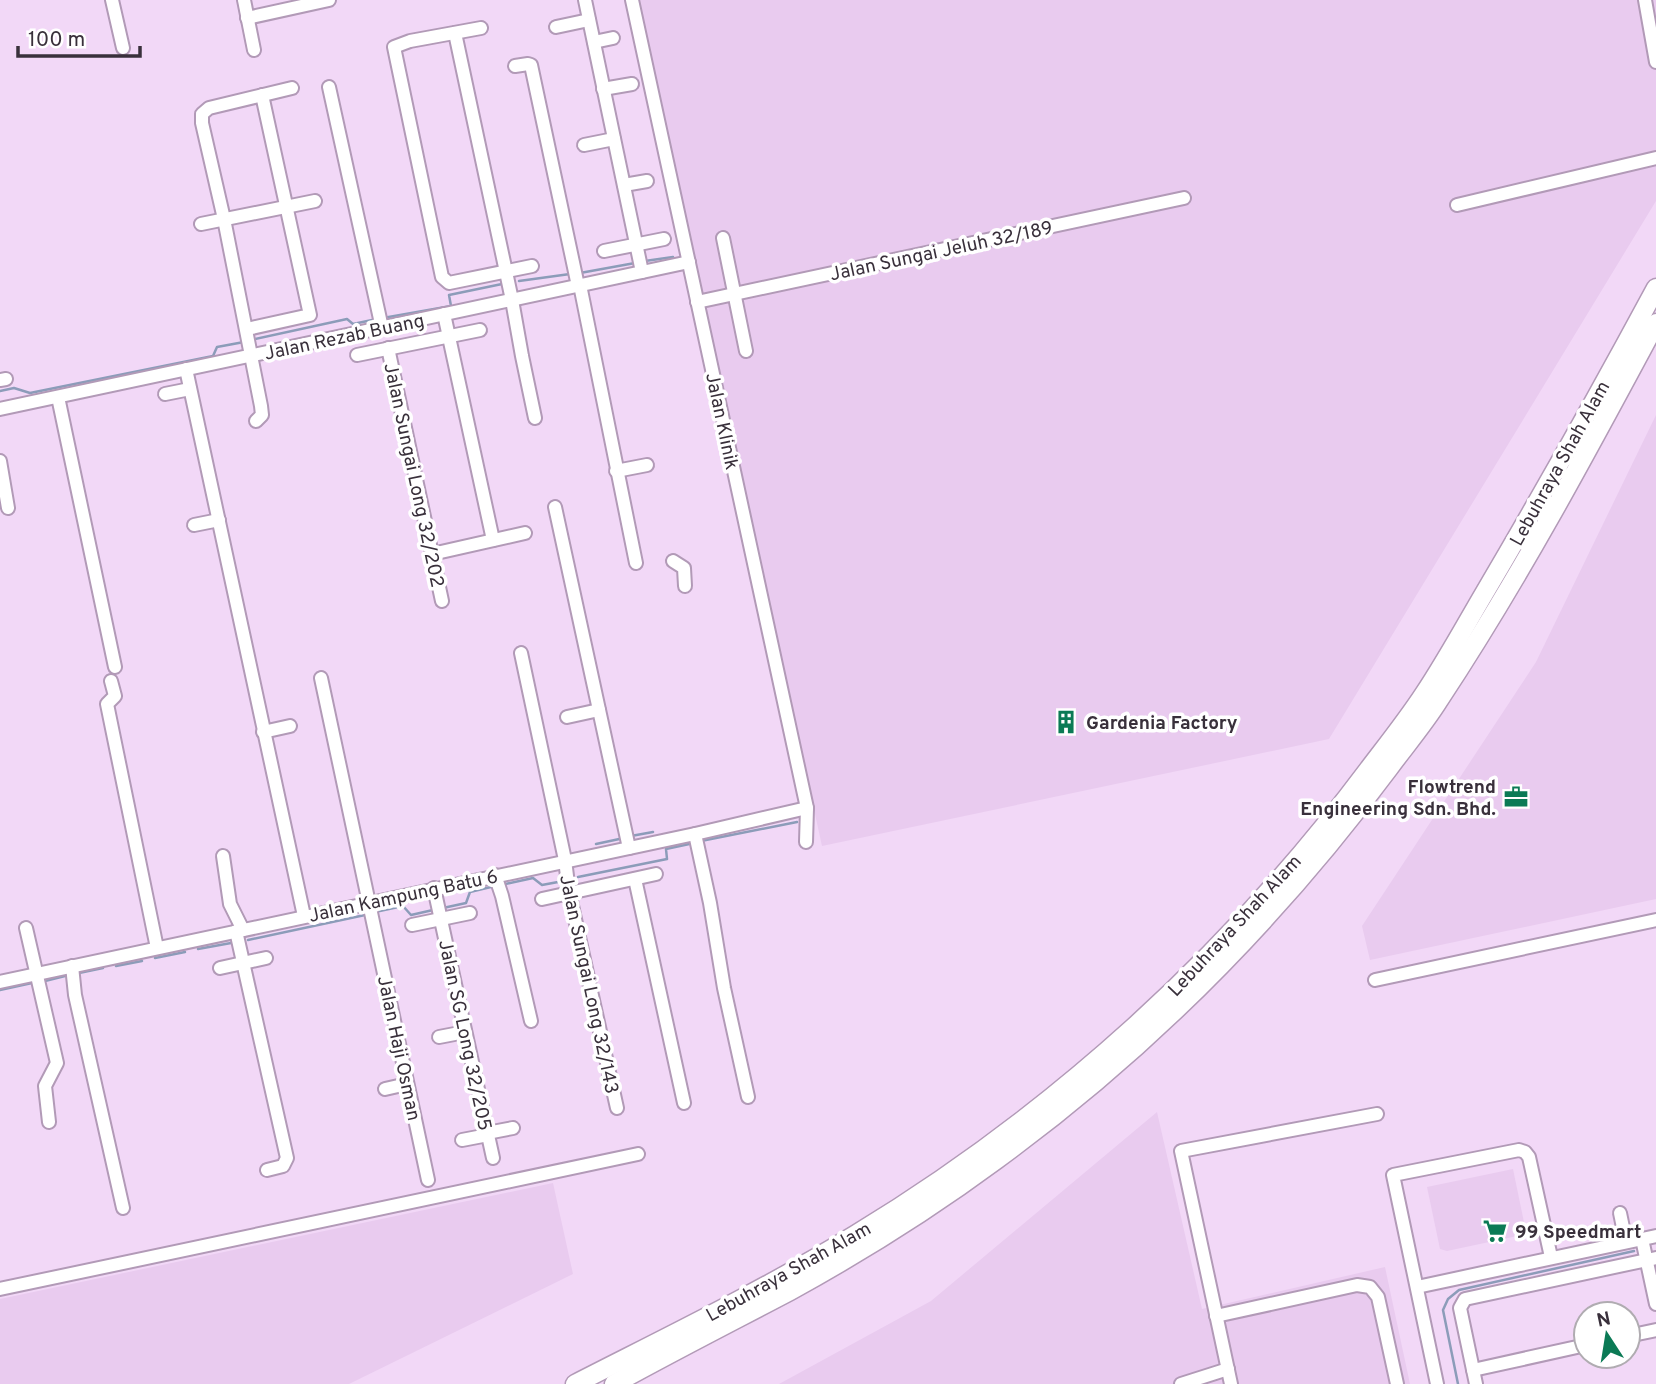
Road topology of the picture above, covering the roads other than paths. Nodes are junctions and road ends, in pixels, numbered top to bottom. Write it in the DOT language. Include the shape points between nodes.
graph roads {
  1 [pos="112,0"];
  2 [pos="244,0"];
  3 [pos="329,0"];
  4 [pos="585,0"];
  5 [pos="632,0"];
  6 [pos="1646,0"];
  7 [pos="312,2"];
  8 [pos="247,18"];
  9 [pos="589,20"];
  10 [pos="556,27"];
  11 [pos="481,28"];
  12 [pos="455,33"];
  13 [pos="613,38"];
  14 [pos="594,42"];
  15 [pos="122,48"];
  16 [pos="254,50"];
  17 [pos="1656,62"];
  18 [pos="515,66"];
  19 [pos="632,83"];
  20 [pos="329,87"];
  21 [pos="292,88"];
  22 [pos="603,89"];
  23 [pos="262,95"];
  24 [pos="614,139"];
  25 [pos="584,145"];
  26 [pos="1656,158"];
  27 [pos="647,181"];
  28 [pos="624,185"];
  29 [pos="1184,198"];
  30 [pos="315,201"];
  31 [pos="1457,205"];
  32 [pos="287,206"];
  33 [pos="224,219"];
  34 [pos="201,224"];
  35 [pos="664,239"];
  36 [pos="723,239"];
  37 [pos="604,251"];
  38 [pos="639,259"];
  39 [pos="689,262"];
  40 [pos="532,266"];
  41 [pos="505,271"];
  42 [pos="578,280"];
  43 [pos="1656,288"];
  44 [pos="735,294"];
  45 [pos="512,300"];
  46 [pos="697,302"];
  47 [pos="444,314"];
  48 [pos="380,319"];
  49 [pos="1656,323"];
  50 [pos="480,330"];
  51 [pos="449,336"];
  52 [pos="249,341"];
  53 [pos="388,348"];
  54 [pos="746,351"];
  55 [pos="357,355"];
  56 [pos="186,369"];
  57 [pos="190,388"];
  58 [pos="165,394"];
  59 [pos="58,397"];
  60 [pos="0,409"];
  61 [pos="535,418"];
  62 [pos="256,421"];
  63 [pos="0,461"];
  64 [pos="646,465"];
  65 [pos="617,471"];
  66 [pos="555,507"];
  67 [pos="8,508"];
  68 [pos="219,520"];
  69 [pos="194,525"];
  70 [pos="525,533"];
  71 [pos="493,540"];
  72 [pos="432,554"];
  73 [pos="673,561"];
  74 [pos="636,563"];
  75 [pos="685,586"];
  76 [pos="442,601"];
  77 [pos="521,653"];
  78 [pos="115,667"];
  79 [pos="321,678"];
  80 [pos="111,681"];
  81 [pos="599,710"];
  82 [pos="567,717"];
  83 [pos="290,726"];
  84 [pos="263,732"];
  85 [pos="807,808"];
  86 [pos="695,834"];
  87 [pos="627,841"];
  88 [pos="806,842"];
  89 [pos="223,856"];
  90 [pos="565,860"];
  91 [pos="656,874"];
  92 [pos="495,875"];
  93 [pos="635,879"];
  94 [pos="569,892"];
  95 [pos="542,899"];
  96 [pos="437,905"];
  97 [pos="370,908"];
  98 [pos="470,913"];
  99 [pos="304,916"];
  100 [pos="1656,920"];
  101 [pos="412,926"];
  102 [pos="26,928"];
  103 [pos="239,930"];
  104 [pos="157,948"];
  105 [pos="266,958"];
  106 [pos="244,962"];
  107 [pos="72,966"];
  108 [pos="220,968"];
  109 [pos="37,974"];
  110 [pos="1375,980"];
  111 [pos="0,982"];
  112 [pos="531,1021"];
  113 [pos="465,1032"];
  114 [pos="439,1037"];
  115 [pos="407,1084"];
  116 [pos="385,1089"];
  117 [pos="748,1097"];
  118 [pos="684,1103"];
  119 [pos="617,1108"];
  120 [pos="1377,1114"];
  121 [pos="49,1122"];
  122 [pos="513,1128"];
  123 [pos="487,1134"];
  124 [pos="462,1140"];
  125 [pos="638,1154"];
  126 [pos="493,1158"];
  127 [pos="267,1170"];
  128 [pos="428,1180"];
  129 [pos="123,1208"];
  130 [pos="1620,1213"];
  131 [pos="1656,1236"];
  132 [pos="1642,1239"];
  133 [pos="1626,1242"];
  134 [pos="1551,1257"];
  135 [pos="1652,1259"];
  136 [pos="1416,1287"];
  137 [pos="0,1289"];
  138 [pos="1656,1304"];
  139 [pos="1216,1316"];
  140 [pos="1572,1348"];
  141 [pos="1228,1368"];
  142 [pos="1473,1370"];
  143 [pos="575,1384"];
  144 [pos="614,1384"];
  145 [pos="1181,1384"];
  146 [pos="1231,1384"];
  147 [pos="1397,1384"];
  148 [pos="1437,1384"];
  149 [pos="1476,1384"];
  1 -- 15 [label="street"];
  2 -- 8 [label="street"];
  3 -- 7 [label="street"];
  4 -- 9 [label="street"];
  5 -- 39 [label="street, Jalan Klinik"];
  6 -- 17 [label="street"];
  7 -- 8 [label="street"];
  8 -- 16 [label="street"];
  9 -- 10 [label="street"];
  9 -- 14 [label="street"];
  11 -- 12 [label="street"];
  12 -- 41 [label="street"];
  12 -- 41 [label="street" via="394,47 430,223 445,282"];
  13 -- 14 [label="street"];
  14 -- 22 [label="street"];
  18 -- 42 [label="street" via="531,65"];
  19 -- 22 [label="street"];
  20 -- 48 [label="street"];
  21 -- 23 [label="street"];
  22 -- 24 [label="street"];
  23 -- 32 [label="street"];
  23 -- 33 [label="street" via="209,108 202,114"];
  24 -- 25 [label="street"];
  24 -- 28 [label="street"];
  26 -- 31 [label="street"];
  27 -- 28 [label="street"];
  28 -- 38 [label="street"];
  29 -- 44 [label="street, Jalan Sungai Jeluh 32/189"];
  30 -- 32 [label="street"];
  32 -- 33 [label="street"];
  32 -- 52 [label="street" via="310,315"];
  33 -- 34 [label="street"];
  33 -- 52 [label="street"];
  35 -- 38 [label="street"];
  36 -- 44 [label="street"];
  37 -- 38 [label="street"];
  38 -- 39 [label="street, Jalan Rezab Buang"];
  38 -- 42 [label="street, Jalan Rezab Buang"];
  39 -- 46 [label="street, Jalan Klinik"];
  40 -- 41 [label="street"];
  41 -- 45 [label="street"];
  42 -- 45 [label="street, Jalan Rezab Buang"];
  42 -- 65 [label="street"];
  43 -- 143 [label="highway, Lebuhraya Shah Alam" via="1424,694 1336,814 1224,942 1132,1030 1037,1108 916,1196 784,1276"];
  44 -- 46 [label="street, Jalan Sungai Jeluh 32/189"];
  44 -- 54 [label="street"];
  45 -- 47 [label="street, Jalan Rezab Buang"];
  45 -- 61 [label="street"];
  46 -- 85 [label="street, Jalan Klinik"];
  47 -- 48 [label="street, Jalan Rezab Buang"];
  47 -- 51 [label="street"];
  48 -- 52 [label="street, Jalan Rezab Buang"];
  49 -- 144 [label="highway, Lebuhraya Shah Alam" via="1533,545 1438,703 1348,823 1237,950 1142,1041 1046,1123 982,1170 852,1255"];
  50 -- 51 [label="street"];
  51 -- 53 [label="street"];
  51 -- 71 [label="street"];
  52 -- 56 [label="street, Jalan Rezab Buang"];
  52 -- 62 [label="street" via="261,406"];
  53 -- 55 [label="street"];
  53 -- 72 [label="street, Jalan Sungai Long 32/202"];
  56 -- 57 [label="street"];
  56 -- 59 [label="street, Jalan Rezab Buang"];
  57 -- 58 [label="street"];
  57 -- 68 [label="street"];
  59 -- 60 [label="street, Jalan Rezab Buang"];
  59 -- 78 [label="street"];
  63 -- 67 [label="street"];
  64 -- 65 [label="street"];
  65 -- 74 [label="street"];
  66 -- 81 [label="street"];
  68 -- 69 [label="street"];
  68 -- 84 [label="street"];
  70 -- 71 [label="street"];
  71 -- 72 [label="street"];
  72 -- 76 [label="street, Jalan Sungai Long 32/202"];
  73 -- 75 [label="street" via="684,568"];
  77 -- 90 [label="street, Jalan Sungai Long 32/143"];
  79 -- 97 [label="street, Jalan Haji Osman"];
  80 -- 104 [label="street" via="115,696 107,704"];
  81 -- 82 [label="street"];
  81 -- 87 [label="street"];
  83 -- 84 [label="street"];
  84 -- 99 [label="street"];
  85 -- 86 [label="street, Jalan Kampung Batu 6"];
  85 -- 88 [label="street, Jalan Klinik"];
  86 -- 87 [label="street, Jalan Kampung Batu 6"];
  86 -- 117 [label="street"];
  87 -- 90 [label="street, Jalan Kampung Batu 6"];
  89 -- 103 [label="street"];
  90 -- 92 [label="street, Jalan Kampung Batu 6"];
  90 -- 94 [label="street, Jalan Sungai Long 32/143"];
  91 -- 93 [label="street"];
  92 -- 96 [label="street, Jalan Kampung Batu 6"];
  92 -- 112 [label="street"];
  93 -- 94 [label="street"];
  93 -- 118 [label="street"];
  94 -- 95 [label="street"];
  94 -- 119 [label="street, Jalan Sungai Long 32/143"];
  96 -- 97 [label="street, Jalan Kampung Batu 6"];
  96 -- 98 [label="street"];
  96 -- 101 [label="street"];
  96 -- 113 [label="street, Jalan SG Long 32/205"];
  97 -- 99 [label="street, Jalan Kampung Batu 6"];
  97 -- 115 [label="street, Jalan Haji Osman"];
  99 -- 103 [label="street, Jalan Kampung Batu 6"];
  100 -- 110 [label="street"];
  102 -- 109 [label="street"];
  103 -- 104 [label="street, Jalan Kampung Batu 6"];
  103 -- 106 [label="street"];
  104 -- 107 [label="street, Jalan Kampung Batu 6"];
  105 -- 106 [label="street"];
  106 -- 108 [label="street"];
  106 -- 127 [label="street" via="286,1158 283,1166"];
  107 -- 109 [label="street, Jalan Kampung Batu 6"];
  107 -- 129 [label="street"];
  109 -- 111 [label="street, Jalan Kampung Batu 6"];
  109 -- 121 [label="street" via="57,1063 46,1086"];
  113 -- 114 [label="street"];
  113 -- 123 [label="street, Jalan SG Long 32/205"];
  115 -- 116 [label="street"];
  115 -- 128 [label="street, Jalan Haji Osman"];
  120 -- 139 [label="street" via="1181,1152"];
  122 -- 123 [label="street"];
  123 -- 124 [label="street"];
  123 -- 126 [label="street, Jalan SG Long 32/205"];
  125 -- 137 [label="street"];
  130 -- 133 [label="street"];
  131 -- 132 [label="street"];
  132 -- 133 [label="street"];
  132 -- 135 [label="street"];
  133 -- 134 [label="street"];
  134 -- 136 [label="street"];
  134 -- 136 [label="street" via="1525,1152 1393,1175"];
  135 -- 138 [label="street"];
  135 -- 142 [label="street" via="1465,1299 1460,1308"];
  136 -- 148 [label="street"];
  139 -- 141 [label="street"];
  139 -- 147 [label="street" via="1357,1285 1370,1287 1378,1297"];
  140 -- 142 [label="street"];
  141 -- 145 [label="street"];
  141 -- 146 [label="street"];
  142 -- 149 [label="street"];
}
